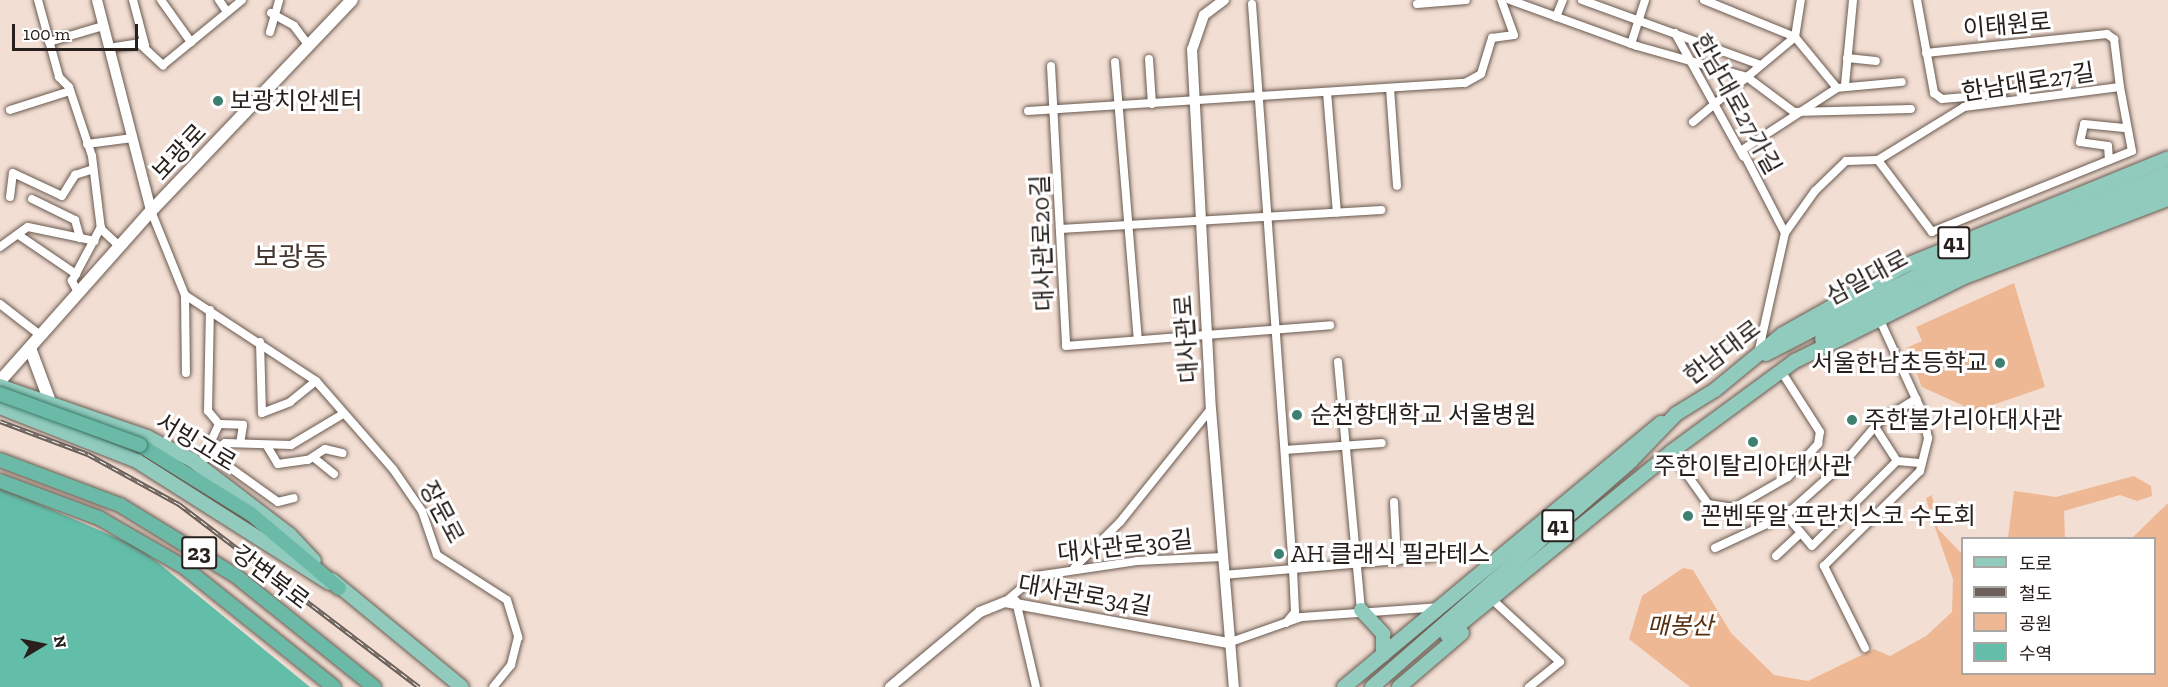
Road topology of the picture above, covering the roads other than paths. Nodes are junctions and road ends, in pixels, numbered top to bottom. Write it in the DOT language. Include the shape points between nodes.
graph roads {
  1 [pos="38,0"];
  2 [pos="97,0"];
  3 [pos="133,0"];
  4 [pos="161,0"];
  5 [pos="219,0"];
  6 [pos="242,0"];
  7 [pos="279,0"];
  8 [pos="352,0"];
  9 [pos="1224,0"];
  10 [pos="1466,0"];
  11 [pos="1501,0"];
  12 [pos="1510,0"];
  13 [pos="1563,0"];
  14 [pos="1582,0"];
  15 [pos="1645,0"];
  16 [pos="1704,0"];
  17 [pos="1801,0"];
  18 [pos="1853,0"];
  19 [pos="1917,0"];
  20 [pos="1252,4"];
  21 [pos="1417,4"];
  22 [pos="227,12"];
  23 [pos="271,13"];
  24 [pos="1556,17"];
  25 [pos="1639,20"];
  26 [pos="103,26"];
  27 [pos="270,32"];
  28 [pos="1675,33"];
  29 [pos="1795,37"];
  30 [pos="50,42"];
  31 [pos="191,42"];
  32 [pos="1631,44"];
  33 [pos="145,45"];
  34 [pos="309,46"];
  35 [pos="108,48"];
  36 [pos="1926,53"];
  37 [pos="1847,58"];
  38 [pos="1149,59"];
  39 [pos="1690,61"];
  40 [pos="1876,61"];
  41 [pos="1115,62"];
  42 [pos="1761,65"];
  43 [pos="1051,66"];
  44 [pos="1747,77"];
  45 [pos="1902,82"];
  46 [pos="2008,84"];
  47 [pos="1841,86"];
  48 [pos="2120,87"];
  49 [pos="1390,88"];
  50 [pos="70,91"];
  51 [pos="1328,92"];
  52 [pos="1260,96"];
  53 [pos="1193,100"];
  54 [pos="1152,104"];
  55 [pos="1714,104"];
  56 [pos="1120,107"];
  57 [pos="1911,109"];
  58 [pos="10,110"];
  59 [pos="1028,111"];
  60 [pos="1055,112"];
  61 [pos="1794,112"];
  62 [pos="1693,122"];
  63 [pos="2124,128"];
  64 [pos="133,138"];
  65 [pos="87,144"];
  66 [pos="2168,158"];
  67 [pos="1878,160"];
  68 [pos="2109,160"];
  69 [pos="93,170"];
  70 [pos="2168,173"];
  71 [pos="1397,186"];
  72 [pos="2168,186"];
  73 [pos="1764,194"];
  74 [pos="10,196"];
  75 [pos="32,199"];
  76 [pos="2168,199"];
  77 [pos="1381,210"];
  78 [pos="151,211"];
  79 [pos="1337,213"];
  80 [pos="1270,217"];
  81 [pos="1200,221"];
  82 [pos="1131,225"];
  83 [pos="101,227"];
  84 [pos="2042,227"];
  85 [pos="1060,229"];
  86 [pos="1785,233"];
  87 [pos="20,236"];
  88 [pos="80,238"];
  89 [pos="95,241"];
  90 [pos="0,247"];
  91 [pos="120,247"];
  92 [pos="76,274"];
  93 [pos="78,292"];
  94 [pos="185,295"];
  95 [pos="0,304"];
  96 [pos="210,310"];
  97 [pos="1879,318"];
  98 [pos="1330,325"];
  99 [pos="1277,329"];
  100 [pos="1207,334"];
  101 [pos="39,335"];
  102 [pos="1138,340"];
  103 [pos="260,342"];
  104 [pos="30,348"];
  105 [pos="1757,358"];
  106 [pos="1795,361"];
  107 [pos="1338,362"];
  108 [pos="1781,371"];
  109 [pos="186,373"];
  110 [pos="0,381"];
  111 [pos="316,381"];
  112 [pos="0,386"];
  113 [pos="0,394"];
  114 [pos="1916,399"];
  115 [pos="0,400"];
  116 [pos="55,402"];
  117 [pos="0,407"];
  118 [pos="1211,410"];
  119 [pos="344,414"];
  120 [pos="1676,414"];
  121 [pos="45,421"];
  122 [pos="219,424"];
  123 [pos="1875,427"];
  124 [pos="240,443"];
  125 [pos="1382,443"];
  126 [pos="267,446"];
  127 [pos="1347,446"];
  128 [pos="139,448"];
  129 [pos="1285,450"];
  130 [pos="1671,452"];
  131 [pos="343,453"];
  132 [pos="211,454"];
  133 [pos="313,457"];
  134 [pos="0,460"];
  135 [pos="1897,460"];
  136 [pos="1922,463"];
  137 [pos="200,465"];
  138 [pos="334,474"];
  139 [pos="0,481"];
  140 [pos="294,498"];
  141 [pos="1394,502"];
  142 [pos="1786,515"];
  143 [pos="1801,533"];
  144 [pos="1565,538"];
  145 [pos="1715,548"];
  146 [pos="1776,556"];
  147 [pos="1223,557"];
  148 [pos="1434,557"];
  149 [pos="1397,561"];
  150 [pos="1359,564"];
  151 [pos="1073,568"];
  152 [pos="1293,569"];
  153 [pos="1224,575"];
  154 [pos="339,588"];
  155 [pos="1010,601"];
  156 [pos="1496,603"];
  157 [pos="1441,607"];
  158 [pos="1361,610"];
  159 [pos="1286,623"];
  160 [pos="1228,643"];
  161 [pos="1865,648"];
  162 [pos="1383,655"];
  163 [pos="1404,685"];
  164 [pos="334,687"];
  165 [pos="374,687"];
  166 [pos="462,687"];
  167 [pos="493,687"];
  168 [pos="890,687"];
  169 [pos="1036,687"];
  170 [pos="1234,687"];
  171 [pos="1344,687"];
  172 [pos="1371,687"];
  173 [pos="1386,687"];
  174 [pos="1529,687"];
  1 -- 30 [label="street"];
  2 -- 26 [label="street"];
  3 -- 33 [label="street"];
  4 -- 31 [label="street"];
  5 -- 22 [label="street"];
  6 -- 22 [label="street"];
  7 -- 23 [label="street"];
  8 -- 34 [label="main road, 보광로"];
  9 -- 53 [label="street, 대사관로" via="1204,15 1195,33"];
  10 -- 21 [label="street"];
  11 -- 49 [label="street" via="1514,35 1492,38 1481,74 1465,83"];
  12 -- 24 [label="street"];
  13 -- 24 [label="street"];
  14 -- 25 [label="street"];
  15 -- 25 [label="street"];
  16 -- 29 [label="street"];
  17 -- 29 [label="street"];
  18 -- 37 [label="street"];
  19 -- 36 [label="street"];
  20 -- 52 [label="street"];
  22 -- 31 [label="street"];
  23 -- 27 [label="street"];
  23 -- 34 [label="street" via="294,26"];
  24 -- 32 [label="street"];
  25 -- 28 [label="street"];
  25 -- 32 [label="street"];
  26 -- 30 [label="street"];
  26 -- 35 [label="street"];
  28 -- 39 [label="street, 한남대로27가길"];
  28 -- 42 [label="street"];
  29 -- 42 [label="street"];
  29 -- 47 [label="street"];
  30 -- 50 [label="street" via="59,77"];
  31 -- 33 [label="street" via="163,65"];
  32 -- 39 [label="street"];
  33 -- 35 [label="street"];
  34 -- 78 [label="main road, 보광로"];
  35 -- 64 [label="street"];
  36 -- 46 [label="street" via="1934,93 1942,99 2001,94"];
  36 -- 48 [label="street, 이태원로" via="2107,34 2114,39"];
  37 -- 40 [label="street"];
  37 -- 47 [label="street"];
  38 -- 54 [label="street"];
  39 -- 44 [label="street"];
  39 -- 55 [label="street, 한남대로27가길"];
  41 -- 56 [label="street"];
  42 -- 44 [label="street"];
  43 -- 60 [label="street, 대사관로20길"];
  44 -- 55 [label="street"];
  44 -- 61 [label="street, 한남대로27가길"];
  45 -- 47 [label="street, 한남대로27가길"];
  47 -- 61 [label="street, 한남대로27가길"];
  48 -- 63 [label="street, 한남대로27길"];
  48 -- 67 [label="street, 한남대로27길" via="1964,107"];
  49 -- 51 [label="street"];
  49 -- 71 [label="street"];
  50 -- 58 [label="street"];
  50 -- 65 [label="street"];
  51 -- 52 [label="street"];
  51 -- 79 [label="street"];
  52 -- 53 [label="street"];
  52 -- 80 [label="street"];
  53 -- 54 [label="street"];
  53 -- 81 [label="street, 대사관로"];
  54 -- 56 [label="street"];
  55 -- 62 [label="street"];
  55 -- 73 [label="street, 한남대로27가길"];
  56 -- 60 [label="street"];
  56 -- 82 [label="street"];
  57 -- 61 [label="street, 한남대로27가길"];
  59 -- 60 [label="street"];
  60 -- 85 [label="street, 대사관로20길"];
  61 -- 73 [label="street, 한남대로27가길" via="1742,150"];
  63 -- 68 [label="street, 한남대로27길" via="2132,151"];
  63 -- 68 [label="street, 한남대로27길" via="2084,124 2080,141 2108,146"];
  64 -- 65 [label="street"];
  64 -- 78 [label="street"];
  65 -- 69 [label="street"];
  66 -- 105 [label="main road, 한남대로 / 41" via="1904,266 1783,334"];
  67 -- 68 [label="street, 한남대로27길" via="1932,232"];
  67 -- 86 [label="street" via="1845,160 1815,190"];
  69 -- 74 [label="street" via="75,175 62,196 13,173"];
  69 -- 83 [label="street"];
  70 -- 84 [label="main road, 삼일대로"];
  72 -- 84 [label="main road, 삼일대로"];
  73 -- 86 [label="street, 한남대로27가길"];
  75 -- 88 [label="street" via="75,220"];
  76 -- 97 [label="main road, 한남대로 / 41" via="1962,278"];
  77 -- 79 [label="street"];
  78 -- 91 [label="main road, 보광로"];
  78 -- 94 [label="street"];
  79 -- 80 [label="street"];
  80 -- 81 [label="street"];
  80 -- 99 [label="street"];
  81 -- 82 [label="street"];
  81 -- 100 [label="street, 대사관로"];
  82 -- 85 [label="street"];
  82 -- 102 [label="street"];
  83 -- 89 [label="street"];
  83 -- 91 [label="street"];
  84 -- 105 [label="main road, 삼일대로" via="1922,273"];
  84 -- 106 [label="main road, 삼일대로" via="1864,313"];
  85 -- 102 [label="street, 대사관로20길" via="1066,346"];
  86 -- 105 [label="street"];
  87 -- 88 [label="street" via="28,227"];
  87 -- 90 [label="street"];
  87 -- 92 [label="street"];
  88 -- 89 [label="street"];
  89 -- 92 [label="street"];
  91 -- 93 [label="main road, 보광로"];
  92 -- 93 [label="street" via="72,281"];
  93 -- 101 [label="main road, 보광로"];
  94 -- 96 [label="street, 장문로"];
  94 -- 109 [label="street"];
  95 -- 101 [label="street"];
  96 -- 103 [label="street, 장문로"];
  96 -- 122 [label="street" via="208,411"];
  97 -- 106 [label="main road, 한남대로 / 41"];
  97 -- 114 [label="street"];
  98 -- 99 [label="street, 대사관로20길"];
  99 -- 100 [label="street, 대사관로20길"];
  99 -- 129 [label="street"];
  100 -- 102 [label="street, 대사관로20길"];
  100 -- 118 [label="street, 대사관로"];
  101 -- 104 [label="main road, 보광로"];
  103 -- 111 [label="street, 장문로"];
  103 -- 111 [label="street" via="262,413 290,402"];
  104 -- 110 [label="main road, 보광로"];
  104 -- 116 [label="main road"];
  105 -- 120 [label="main road, 한남대로 / 41"];
  106 -- 108 [label="main road, 한남대로 / 41"];
  107 -- 127 [label="street"];
  108 -- 130 [label="main road, 한남대로 / 41"];
  108 -- 130 [label="street" via="1820,432 1818,444 1788,477 1734,507 1708,504"];
  111 -- 119 [label="street, 장문로"];
  112 -- 116 [label="main road, 서빙고로"];
  113 -- 128 [label="highway, bridge"];
  114 -- 123 [label="street"];
  114 -- 136 [label="street" via="1928,438"];
  115 -- 128 [label="highway"];
  116 -- 121 [label="main road"];
  116 -- 137 [label="main road, 서빙고로" via="147,436"];
  117 -- 121 [label="main road, 서빙고로"];
  118 -- 147 [label="street, 대사관로"];
  118 -- 151 [label="street" via="1120,522"];
  119 -- 126 [label="street" via="291,445"];
  119 -- 167 [label="street, 장문로" via="416,503 437,555 507,600 518,637 511,664"];
  120 -- 157 [label="main road" via="1647,431"];
  120 -- 172 [label="main road, 한남대로 / 41" via="1631,461"];
  121 -- 154 [label="main road, 서빙고로" via="137,461 213,505 309,573"];
  122 -- 124 [label="street" via="243,425"];
  122 -- 137 [label="street"];
  123 -- 135 [label="street"];
  123 -- 142 [label="street" via="1843,464"];
  124 -- 126 [label="street"];
  124 -- 132 [label="street" via="225,442"];
  125 -- 127 [label="street"];
  126 -- 133 [label="street" via="278,464"];
  127 -- 129 [label="street"];
  127 -- 150 [label="street"];
  128 -- 154 [label="highway" via="251,514"];
  129 -- 152 [label="street"];
  130 -- 144 [label="main road, 한남대로 / 41"];
  131 -- 133 [label="street" via="325,448"];
  132 -- 137 [label="street"];
  132 -- 140 [label="street" via="278,502"];
  133 -- 138 [label="street"];
  134 -- 165 [label="highway, 강변북로 / 23" via="120,505 236,576"];
  135 -- 136 [label="street"];
  135 -- 143 [label="street" via="1812,546"];
  136 -- 161 [label="street" via="1920,471 1824,566"];
  137 -- 154 [label="main road, 서빙고로" via="290,535"];
  139 -- 164 [label="highway, 강변북로 / 23" via="99,519 184,567"];
  141 -- 149 [label="street"];
  142 -- 143 [label="street"];
  142 -- 145 [label="street"];
  143 -- 146 [label="street"];
  144 -- 156 [label="main road"];
  144 -- 173 [label="main road, 한남대로 / 41"];
  147 -- 151 [label="street, 대사관로30길"];
  147 -- 153 [label="street, 대사관로"];
  148 -- 149 [label="street"];
  149 -- 150 [label="street"];
  150 -- 152 [label="street"];
  150 -- 158 [label="street"];
  151 -- 155 [label="street, 대사관로30길" via="1036,576"];
  152 -- 153 [label="street"];
  152 -- 159 [label="street" via="1295,612"];
  153 -- 160 [label="street, 대사관로"];
  154 -- 166 [label="main road, 서빙고로"];
  155 -- 160 [label="street, 대사관로34길"];
  155 -- 168 [label="street, 대사관로34길" via="964,624"];
  155 -- 169 [label="street"];
  156 -- 163 [label="main road"];
  156 -- 174 [label="street" via="1560,662"];
  157 -- 158 [label="street"];
  157 -- 162 [label="main road"];
  158 -- 159 [label="street"];
  158 -- 162 [label="main road" via="1383,634"];
  159 -- 160 [label="street"];
  160 -- 170 [label="street, 대사관로"];
  162 -- 171 [label="main road"];
}
